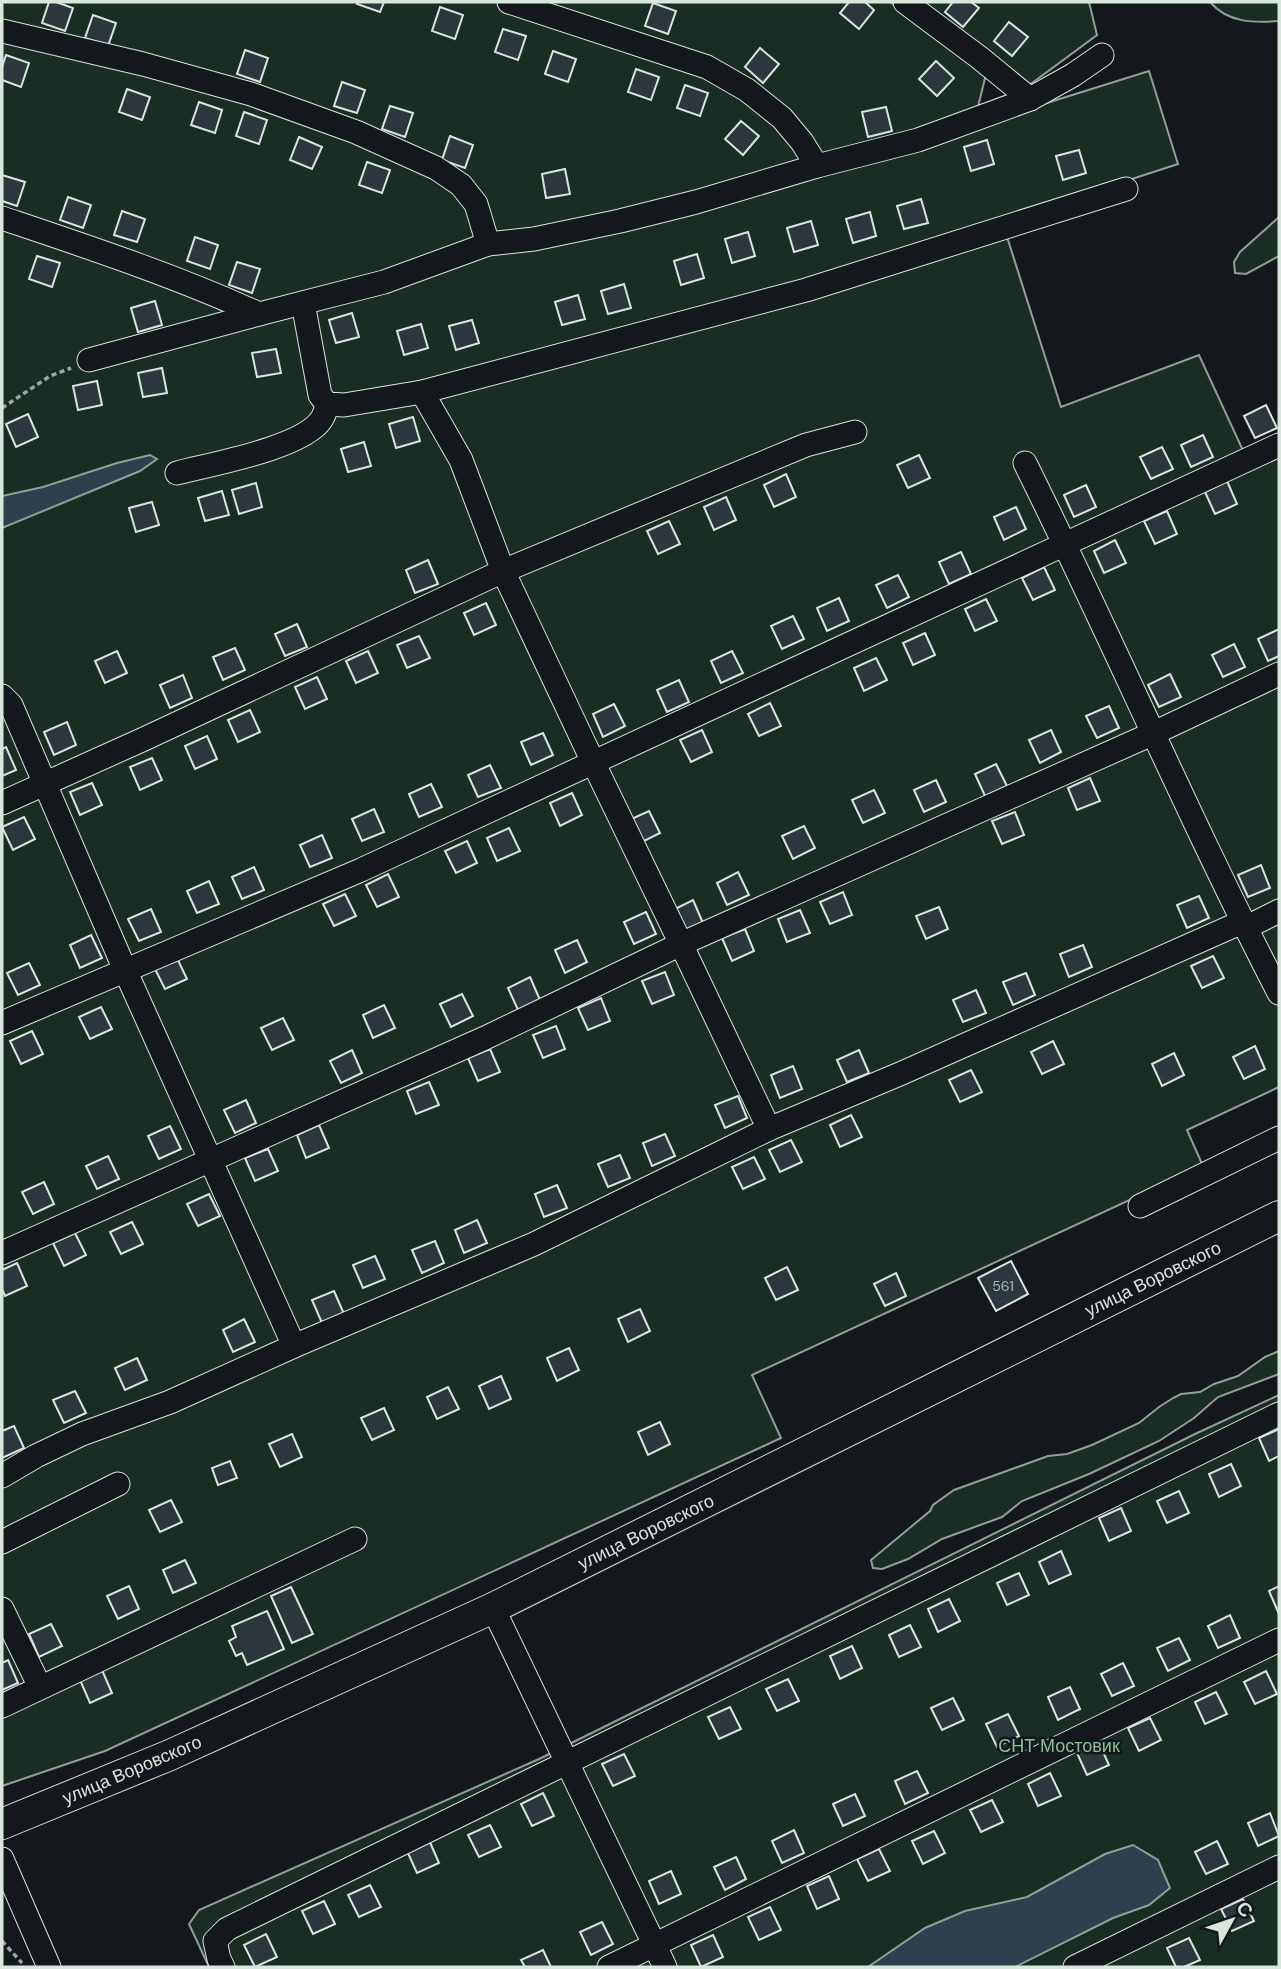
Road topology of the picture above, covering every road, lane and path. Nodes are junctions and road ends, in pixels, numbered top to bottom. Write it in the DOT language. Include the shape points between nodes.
graph roads {
  1 [pos="509,2"];
  2 [pos="905,2"];
  3 [pos="2,31"];
  4 [pos="1102,55"];
  5 [pos="1030,99"];
  6 [pos="817,166"];
  7 [pos="1126,189"];
  8 [pos="2,218"];
  9 [pos="488,244"];
  10 [pos="303,303"];
  11 [pos="259,314"];
  12 [pos="89,360"];
  13 [pos="422,392"];
  14 [pos="327,404"];
  15 [pos="2,408"];
  16 [pos="855,432"];
  17 [pos="1279,445"];
  18 [pos="1025,463"];
  19 [pos="177,473"];
  20 [pos="1065,544"];
  21 [pos="503,571"];
  22 [pos="1279,674"];
  23 [pos="2,696"];
  24 [pos="1154,733"];
  25 [pos="593,762"];
  26 [pos="45,783"];
  27 [pos="2,803"];
  28 [pos="1279,911"];
  29 [pos="1244,925"];
  30 [pos="681,944"];
  31 [pos="125,970"];
  32 [pos="1279,993"];
  33 [pos="2,1023"];
  34 [pos="769,1129"];
  35 [pos="1279,1138"];
  36 [pos="210,1160"];
  37 [pos="1140,1206"];
  38 [pos="1279,1216"];
  39 [pos="2,1253"];
  40 [pos="294,1346"];
  41 [pos="1279,1414"];
  42 [pos="2,1476"];
  43 [pos="118,1484"];
  44 [pos="355,1539"];
  45 [pos="2,1542"];
  46 [pos="493,1608"];
  47 [pos="2,1609"];
  48 [pos="1279,1640"];
  49 [pos="40,1687"];
  50 [pos="2,1706"];
  51 [pos="567,1763"];
  52 [pos="2,1824"];
  53 [pos="2,1859"];
  54 [pos="1279,1867"];
  55 [pos="2,1941"];
  56 [pos="654,1945"];
  57 [pos="26,1967"];
  58 [pos="49,1967"];
  59 [pos="223,1967"];
  60 [pos="609,1967"];
  61 [pos="665,1967"];
  62 [pos="1075,1967"];
  1 -- 6 [label="lane" via="707,67 782,118"];
  2 -- 5 [label="lane"];
  3 -- 9 [label="lane" via="250,94 356,132 436,168 461,185 476,204"];
  4 -- 5 [label="lane"];
  5 -- 6 [label="lane" via="918,140"];
  6 -- 9 [label="lane" via="633,218"];
  7 -- 13 [label="lane" via="806,290"];
  8 -- 11 [label="lane"];
  9 -- 10 [label="lane" via="384,282"];
  10 -- 11 [label="lane"];
  10 -- 14 [label="lane" via="320,396"];
  11 -- 12 [label="lane"];
  12 -- 15 [label="path" via="50,376"];
  13 -- 14 [label="lane"];
  13 -- 21 [label="lane" via="461,460"];
  14 -- 19 [label="lane" via="321,420 282,446"];
  16 -- 21 [label="lane" via="806,445"];
  17 -- 20 [label="lane"];
  18 -- 20 [label="lane"];
  20 -- 24 [label="lane"];
  20 -- 25 [label="lane"];
  21 -- 25 [label="lane"];
  21 -- 26 [label="lane"];
  22 -- 24 [label="lane"];
  23 -- 26 [label="lane" via="11,705"];
  24 -- 29 [label="lane"];
  24 -- 30 [label="lane"];
  25 -- 30 [label="lane"];
  25 -- 31 [label="lane" via="361,870"];
  26 -- 27 [label="lane"];
  26 -- 31 [label="lane"];
  28 -- 29 [label="lane"];
  29 -- 32 [label="lane"];
  29 -- 34 [label="lane"];
  30 -- 34 [label="lane"];
  30 -- 36 [label="lane" via="485,1038"];
  31 -- 33 [label="lane"];
  31 -- 36 [label="lane"];
  34 -- 40 [label="lane" via="534,1244"];
  35 -- 37 [label="lane"];
  36 -- 39 [label="lane"];
  36 -- 40 [label="lane"];
  38 -- 46 [label="main road, улица Воровского"];
  40 -- 42 [label="lane" via="170,1402 82,1434"];
  41 -- 51 [label="lane"];
  43 -- 45 [label="lane"];
  44 -- 49 [label="lane"];
  46 -- 51 [label="lane"];
  46 -- 52 [label="main road, улица Воровского" via="170,1755"];
  47 -- 49 [label="lane"];
  48 -- 56 [label="lane"];
  49 -- 50 [label="lane"];
  51 -- 56 [label="lane"];
  51 -- 59 [label="lane" via="227,1928 215,1941"];
  53 -- 58 [label="lane"];
  54 -- 62 [label="lane"];
  55 -- 57 [label="path"];
  56 -- 60 [label="lane"];
  56 -- 61 [label="lane"];
}
